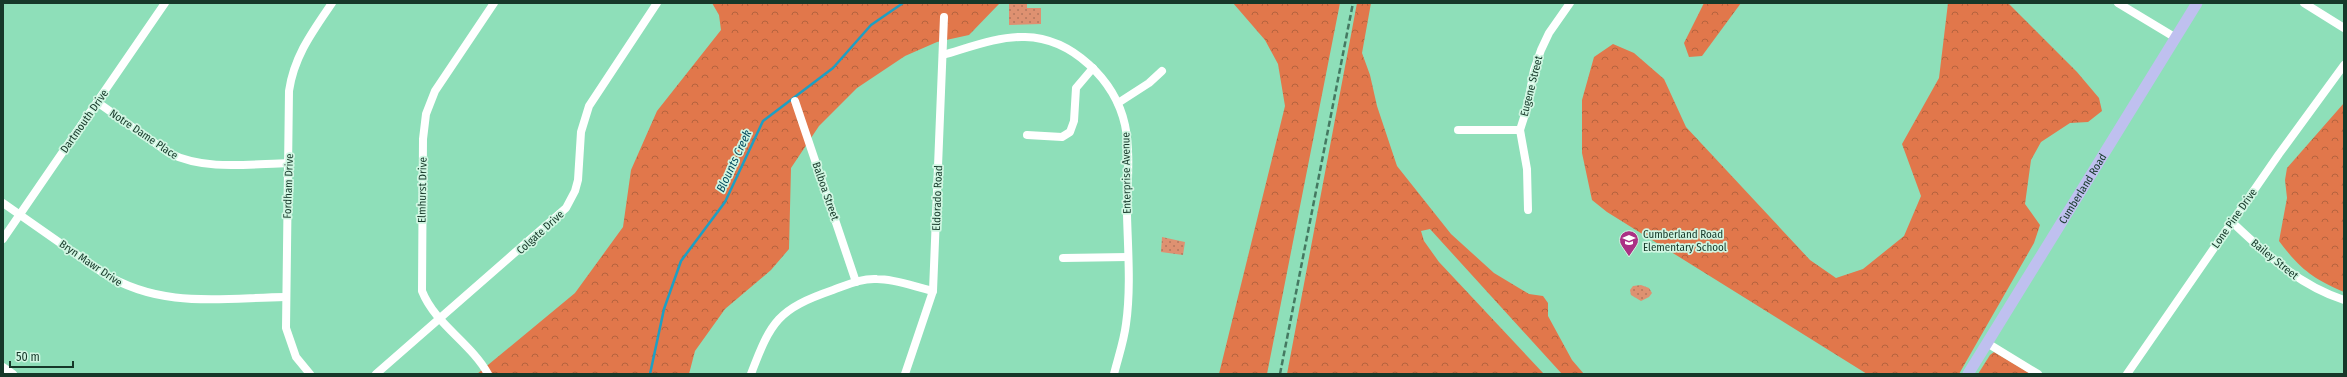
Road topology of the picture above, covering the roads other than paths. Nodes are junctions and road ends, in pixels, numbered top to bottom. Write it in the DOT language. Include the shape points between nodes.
graph roads {
  1 [pos="165,3"];
  2 [pos="332,3"];
  3 [pos="494,3"];
  4 [pos="657,3"];
  5 [pos="1570,3"];
  6 [pos="2118,3"];
  7 [pos="2197,3"];
  8 [pos="2304,3"];
  9 [pos="944,17"];
  10 [pos="2344,28"];
  11 [pos="2176,38"];
  12 [pos="943,55"];
  13 [pos="2344,64"];
  14 [pos="1093,68"];
  15 [pos="1162,70"];
  16 [pos="795,101"];
  17 [pos="97,102"];
  18 [pos="1118,103"];
  19 [pos="1458,130"];
  20 [pos="1520,130"];
  21 [pos="1027,135"];
  22 [pos="289,163"];
  23 [pos="3,203"];
  24 [pos="1528,210"];
  25 [pos="20,214"];
  26 [pos="2232,222"];
  27 [pos="3,239"];
  28 [pos="1128,257"];
  29 [pos="1063,258"];
  30 [pos="856,282"];
  31 [pos="933,291"];
  32 [pos="285,297"];
  33 [pos="2344,300"];
  34 [pos="440,318"];
  35 [pos="1987,343"];
  36 [pos="3,367"];
  37 [pos="13,374"];
  38 [pos="310,374"];
  39 [pos="376,374"];
  40 [pos="488,374"];
  41 [pos="751,374"];
  42 [pos="906,374"];
  43 [pos="1114,374"];
  44 [pos="1968,374"];
  45 [pos="2038,374"];
  46 [pos="2127,374"];
  1 -- 17 [label="street, Dartmouth Drive"];
  2 -- 22 [label="street, Fordham Drive" via="303,47 291,76"];
  3 -- 34 [label="street, Elmhurst Drive" via="429,103 424,126 421,277 425,298"];
  4 -- 34 [label="street, Colgate Drive" via="589,106 581,132 578,180 566,208"];
  5 -- 20 [label="street, Eugene Street" via="1549,32 1541,50"];
  6 -- 11 [label="street"];
  7 -- 11 [label="main road, Cumberland Road"];
  8 -- 10 [label="street"];
  9 -- 12 [label="street, Eldorado Road"];
  11 -- 35 [label="main road, Cumberland Road"];
  12 -- 14 [label="street, Enterprise Avenue" via="1025,37 1057,45 1078,56"];
  12 -- 31 [label="street, Eldorado Road"];
  13 -- 26 [label="street, Lone Pine Drive"];
  14 -- 18 [label="street, Enterprise Avenue"];
  14 -- 21 [label="street" via="1076,88 1074,122 1070,132 1062,137"];
  15 -- 18 [label="street" via="1149,83"];
  16 -- 30 [label="street, Balboa Street"];
  17 -- 22 [label="street, Notre Dame Place" via="181,159 210,164"];
  17 -- 25 [label="street, Dartmouth Drive"];
  18 -- 28 [label="street, Enterprise Avenue" via="1127,140"];
  19 -- 20 [label="street"];
  20 -- 24 [label="street"];
  22 -- 32 [label="street, Fordham Drive"];
  23 -- 25 [label="street, Bryn Mawr Drive"];
  25 -- 27 [label="street, Dartmouth Drive"];
  25 -- 32 [label="street, Bryn Mawr Drive" via="103,273 125,286 148,294 179,299"];
  26 -- 33 [label="street, Bailey Street" via="2294,276 2318,290"];
  26 -- 46 [label="street, Lone Pine Drive"];
  28 -- 29 [label="street"];
  28 -- 43 [label="street, Enterprise Avenue" via="1126,324"];
  30 -- 31 [label="street" via="888,280"];
  30 -- 41 [label="street" via="806,300 788,310 770,330"];
  31 -- 42 [label="street, Eldorado Road"];
  32 -- 38 [label="street, Fordham Drive" via="288,339 296,357"];
  34 -- 39 [label="street, Colgate Drive"];
  34 -- 40 [label="street, Elmhurst Drive"];
  35 -- 44 [label="main road, Cumberland Road"];
  35 -- 45 [label="street"];
  36 -- 37 [label="street"];
}
